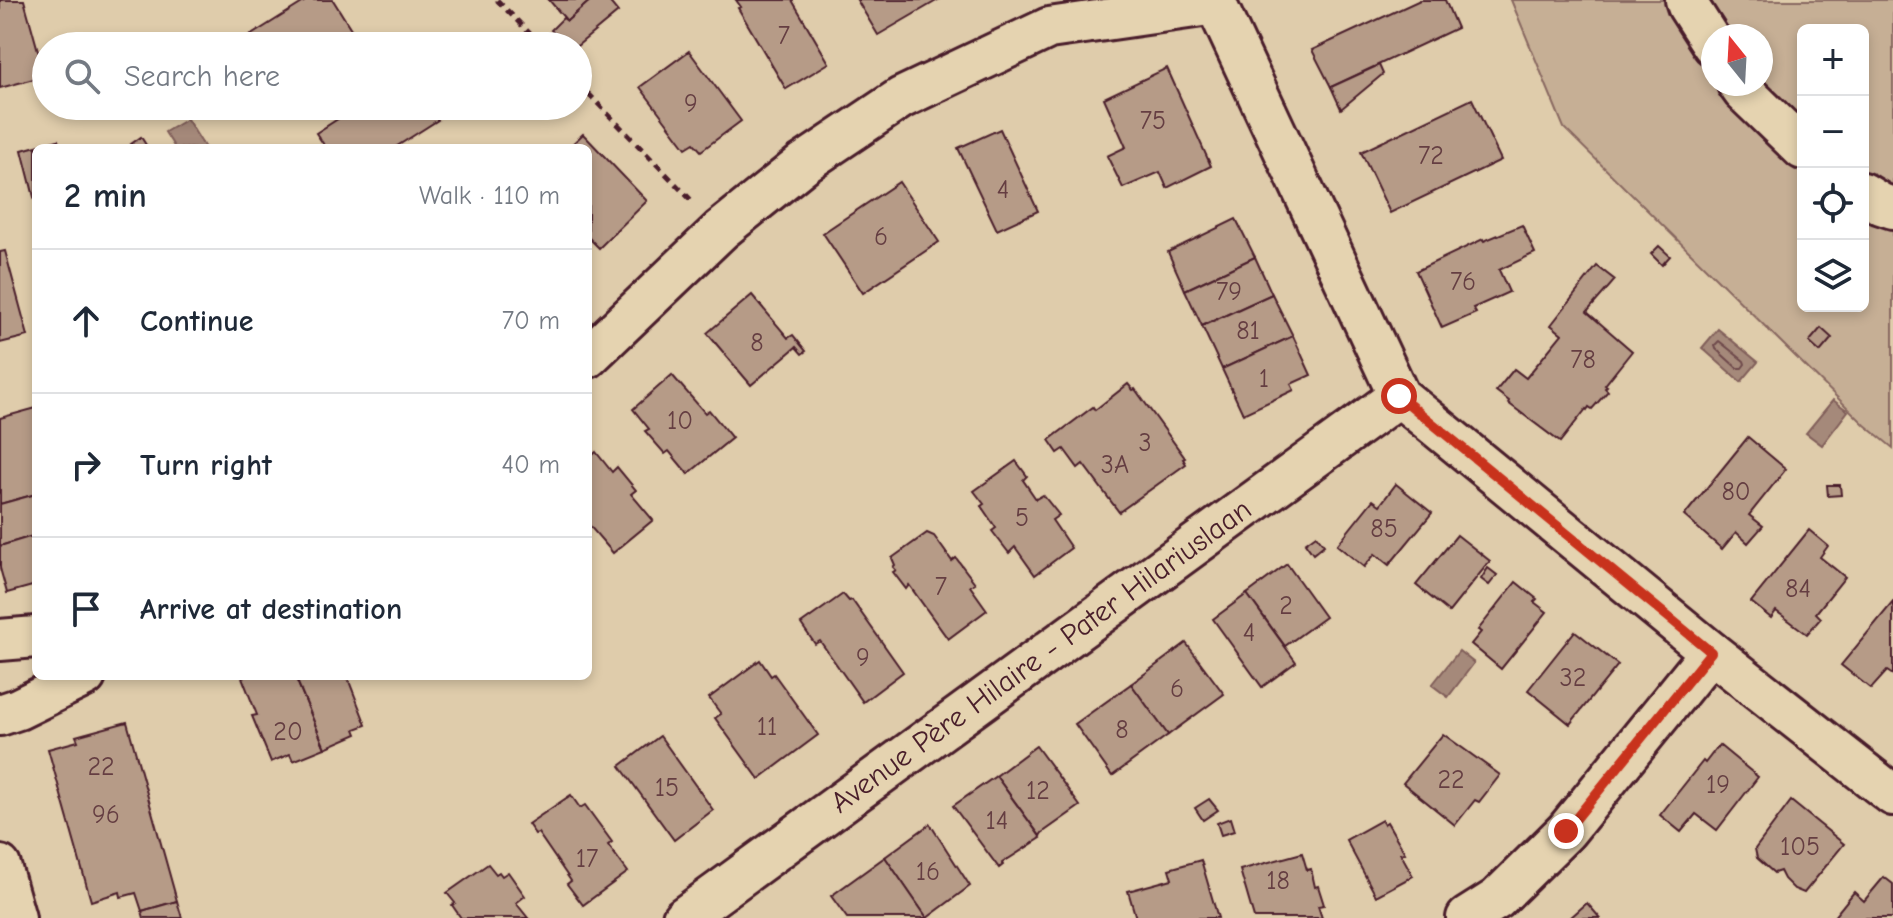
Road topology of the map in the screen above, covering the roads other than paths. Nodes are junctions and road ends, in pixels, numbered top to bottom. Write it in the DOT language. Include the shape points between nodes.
graph roads {
  1 [pos="1079,0"];
  2 [pos="1686,0"];
  3 [pos="1215,2"];
  4 [pos="1701,26"];
  5 [pos="1049,28"];
  6 [pos="1748,96"];
  7 [pos="1797,143"];
  8 [pos="1869,197"];
  9 [pos="1893,208"];
  10 [pos="592,353"];
  11 [pos="1399,396"];
  12 [pos="32,637"];
  13 [pos="0,640"];
  14 [pos="1711,652"];
  15 [pos="77,680"];
  16 [pos="0,715"];
  17 [pos="1893,795"];
  18 [pos="0,866"];
  19 [pos="15,918"];
  20 [pos="683,918"];
  21 [pos="1467,918"];
  1 -- 5 [label="street"];
  2 -- 4 [label="street"];
  3 -- 5 [label="street"];
  3 -- 11 [label="street"];
  5 -- 10 [label="street" via="901,98 804,163 721,230"];
  6 -- 7 [label="street"];
  8 -- 9 [label="street"];
  11 -- 14 [label="street"];
  11 -- 20 [label="street, Avenue Père Hilaire - Pater Hilariuslaan"];
  12 -- 13 [label="street"];
  14 -- 17 [label="street"];
  14 -- 21 [label="street" via="1566,831 1497,899"];
  15 -- 16 [label="street"];
  18 -- 19 [label="street"];
}
